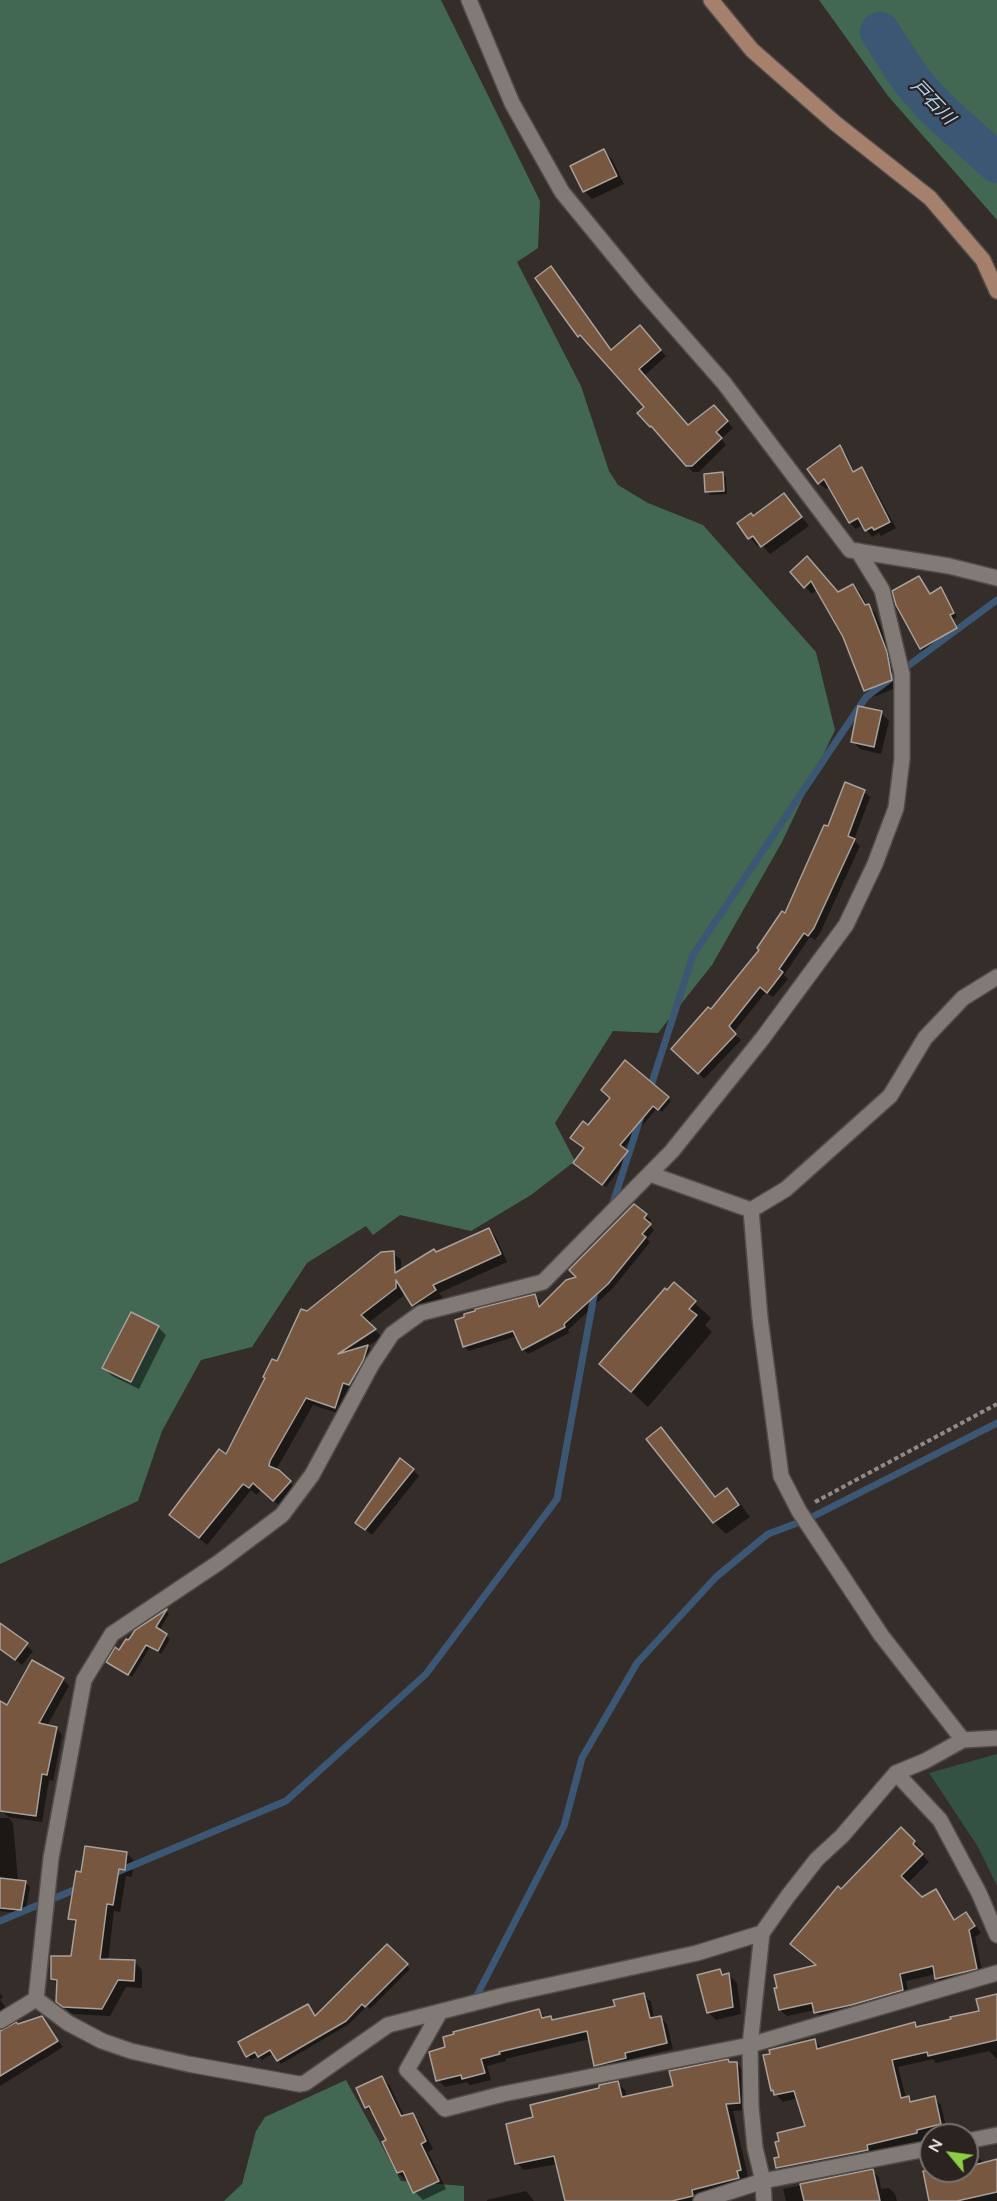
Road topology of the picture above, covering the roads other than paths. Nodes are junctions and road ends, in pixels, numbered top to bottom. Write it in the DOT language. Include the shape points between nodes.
graph roads {
  1 [pos="469,0"];
  2 [pos="711,0"];
  3 [pos="997,291"];
  4 [pos="858,551"];
  5 [pos="997,578"];
  6 [pos="997,977"];
  7 [pos="650,1174"];
  8 [pos="751,1210"];
  9 [pos="997,1738"];
  10 [pos="963,1740"];
  11 [pos="896,1773"];
  12 [pos="762,1933"];
  13 [pos="997,1935"];
  14 [pos="997,1973"];
  15 [pos="36,2000"];
  16 [pos="440,2012"];
  17 [pos="0,2021"];
  18 [pos="750,2045"];
  19 [pos="997,2135"];
  20 [pos="979,2139"];
  21 [pos="919,2150"];
  22 [pos="763,2181"];
  23 [pos="701,2201"];
  24 [pos="764,2201"];
  1 -- 4 [label="street" via="512,103 562,192 724,383 850,550"];
  2 -- 3 [label="street" via="752,50 835,123 930,198 983,260"];
  4 -- 5 [label="street"];
  4 -- 7 [label="street" via="882,590 902,674 902,759 896,808 846,925 762,1039"];
  6 -- 8 [label="street" via="963,998 925,1038 890,1096 786,1189"];
  7 -- 8 [label="street"];
  7 -- 15 [label="street" via="543,1282 421,1313 392,1334 312,1475 282,1515 112,1634 84,1680 51,1858"];
  8 -- 10 [label="street" via="760,1318 781,1476 799,1511 880,1635"];
  9 -- 10 [label="street"];
  10 -- 11 [label="street"];
  11 -- 12 [label="street" via="818,1859"];
  11 -- 13 [label="street" via="940,1820"];
  12 -- 16 [label="street" via="697,1953"];
  12 -- 18 [label="street"];
  14 -- 18 [label="street"];
  15 -- 16 [label="street" via="68,2023 131,2051 299,2084 387,2025"];
  15 -- 17 [label="street"];
  16 -- 18 [label="street" via="407,2070 445,2109"];
  18 -- 22 [label="street" via="751,2107"];
  19 -- 20 [label="street"];
  21 -- 22 [label="street"];
  22 -- 23 [label="street"];
  22 -- 24 [label="street"];
}
